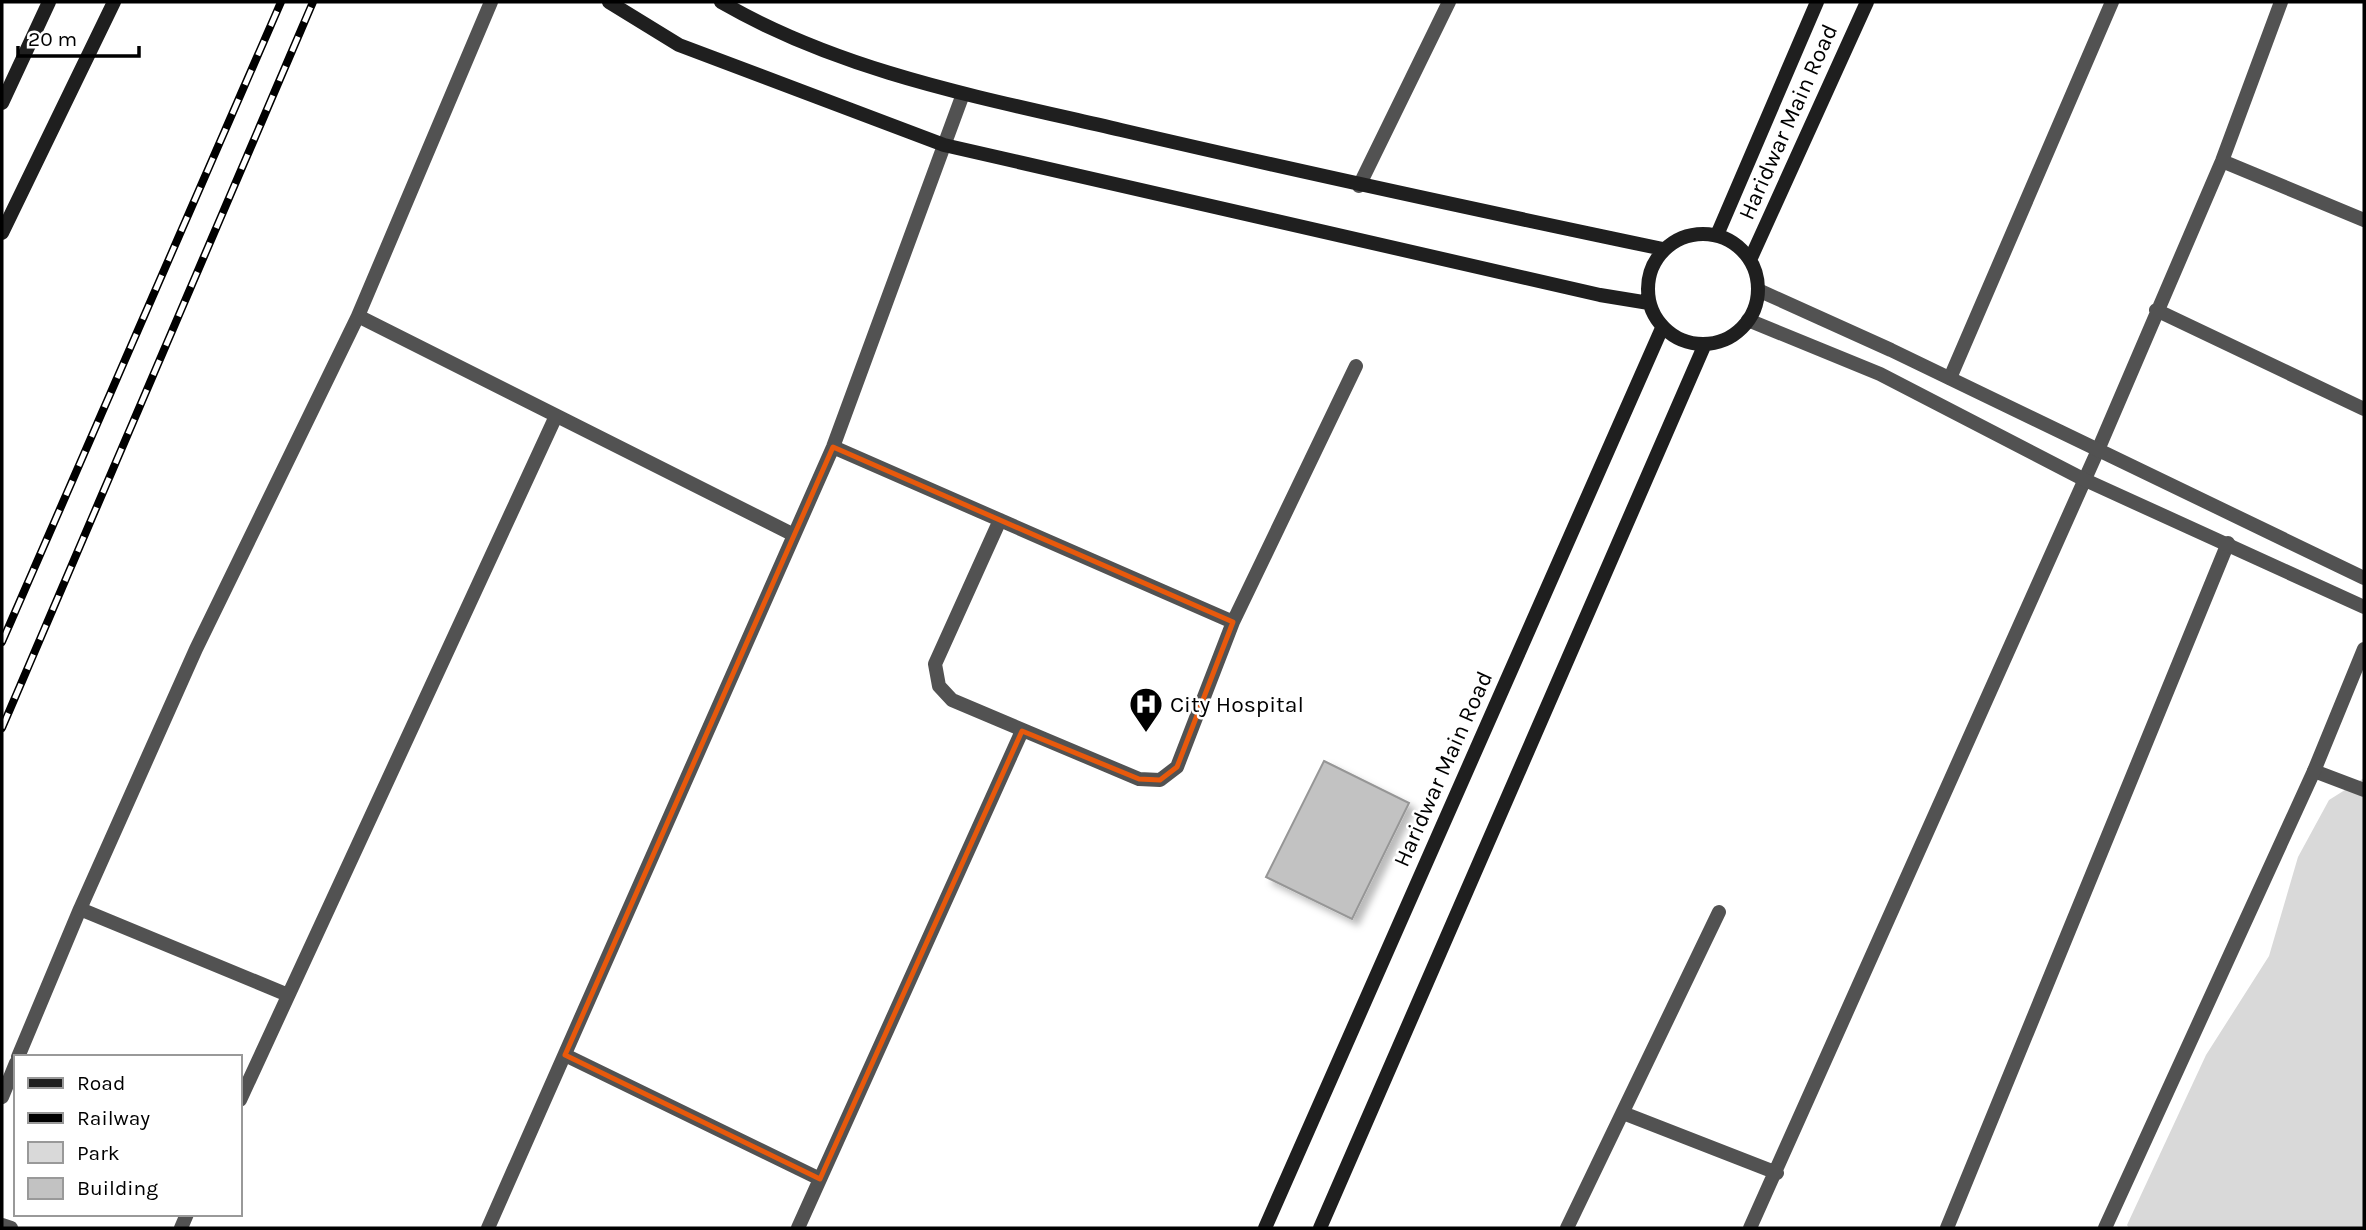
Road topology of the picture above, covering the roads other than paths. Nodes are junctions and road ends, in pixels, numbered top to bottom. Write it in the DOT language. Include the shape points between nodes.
graph roads {
  1 [pos="49,2"];
  2 [pos="114,2"];
  3 [pos="491,2"];
  4 [pos="609,2"];
  5 [pos="720,2"];
  6 [pos="1449,2"];
  7 [pos="1817,2"];
  8 [pos="1867,2"];
  9 [pos="2112,2"];
  10 [pos="2281,2"];
  11 [pos="963,93"];
  12 [pos="2,103"];
  13 [pos="944,145"];
  14 [pos="2222,161"];
  15 [pos="1359,186"];
  16 [pos="2364,220"];
  17 [pos="2,233"];
  18 [pos="1717,235"];
  19 [pos="1663,249"];
  20 [pos="1750,260"];
  21 [pos="1758,290"];
  22 [pos="1648,303"];
  23 [pos="2156,310"];
  24 [pos="358,316"];
  25 [pos="1748,320"];
  26 [pos="1662,328"];
  27 [pos="1705,344"];
  28 [pos="1356,366"];
  29 [pos="1950,378"];
  30 [pos="2364,408"];
  31 [pos="556,416"];
  32 [pos="833,447"];
  33 [pos="2098,450"];
  34 [pos="2083,479"];
  35 [pos="1000,520"];
  36 [pos="794,535"];
  37 [pos="2228,543"];
  38 [pos="2364,578"];
  39 [pos="2364,607"];
  40 [pos="1233,621"];
  41 [pos="2364,649"];
  42 [pos="1022,731"];
  43 [pos="2314,771"];
  44 [pos="2364,790"];
  45 [pos="80,909"];
  46 [pos="1719,912"];
  47 [pos="288,995"];
  48 [pos="19,1055"];
  49 [pos="565,1055"];
  50 [pos="14,1068"];
  51 [pos="242,1096"];
  52 [pos="2,1097"];
  53 [pos="1623,1113"];
  54 [pos="1777,1173"];
  55 [pos="820,1179"];
  56 [pos="2,1225"];
  57 [pos="11,1228"];
  58 [pos="488,1228"];
  59 [pos="798,1228"];
  60 [pos="1265,1228"];
  61 [pos="1320,1228"];
  62 [pos="1567,1228"];
  63 [pos="1750,1228"];
  64 [pos="1947,1228"];
  65 [pos="2105,1228"];
  1 -- 12 [label="main road"];
  2 -- 17 [label="main road"];
  3 -- 24 [label="street"];
  4 -- 13 [label="main road" via="679,46"];
  5 -- 11 [label="main road" via="813,48"];
  6 -- 15 [label="street"];
  7 -- 18 [label="main road, Haridwar Main Road"];
  8 -- 20 [label="main road, Haridwar Main Road"];
  9 -- 29 [label="street"];
  10 -- 14 [label="street"];
  11 -- 13 [label="street"];
  11 -- 15 [label="main road"];
  13 -- 22 [label="main road"];
  13 -- 32 [label="street"];
  14 -- 16 [label="street"];
  14 -- 23 [label="street"];
  15 -- 19 [label="main road"];
  18 -- 19 [label="main road, Haridwar Main Road" via="1688,235"];
  18 -- 20 [label="main road, Haridwar Main Road" via="1736,244"];
  19 -- 22 [label="main road" via="1648,274"];
  20 -- 21 [label="main road"];
  21 -- 25 [label="main road"];
  21 -- 29 [label="street"];
  22 -- 26 [label="main road"];
  23 -- 30 [label="street"];
  23 -- 33 [label="street"];
  24 -- 31 [label="street"];
  24 -- 45 [label="street" via="197,649"];
  25 -- 27 [label="main road" via="1737,332"];
  25 -- 34 [label="street" via="1880,374"];
  26 -- 27 [label="main road" via="1682,340"];
  26 -- 60 [label="main road, Haridwar Main Road"];
  27 -- 61 [label="main road"];
  28 -- 40 [label="street"];
  29 -- 33 [label="street"];
  31 -- 36 [label="street"];
  31 -- 47 [label="street"];
  32 -- 35 [label="street"];
  32 -- 36 [label="street"];
  33 -- 34 [label="street"];
  33 -- 38 [label="street"];
  34 -- 37 [label="street"];
  34 -- 54 [label="street"];
  35 -- 40 [label="street"];
  35 -- 42 [label="street" via="935,664 939,686 952,700"];
  36 -- 49 [label="street"];
  37 -- 39 [label="street"];
  37 -- 64 [label="street"];
  40 -- 42 [label="street" via="1177,767 1160,780 1139,779"];
  41 -- 43 [label="street"];
  42 -- 55 [label="street"];
  43 -- 44 [label="street"];
  43 -- 65 [label="street"];
  45 -- 47 [label="street"];
  45 -- 48 [label="street"];
  46 -- 53 [label="street"];
  47 -- 51 [label="street"];
  49 -- 55 [label="street"];
  49 -- 58 [label="street"];
  50 -- 52 [label="street"];
  53 -- 54 [label="street"];
  53 -- 62 [label="street"];
  54 -- 63 [label="street"];
  55 -- 59 [label="street"];
  56 -- 57 [label="street"];
}
